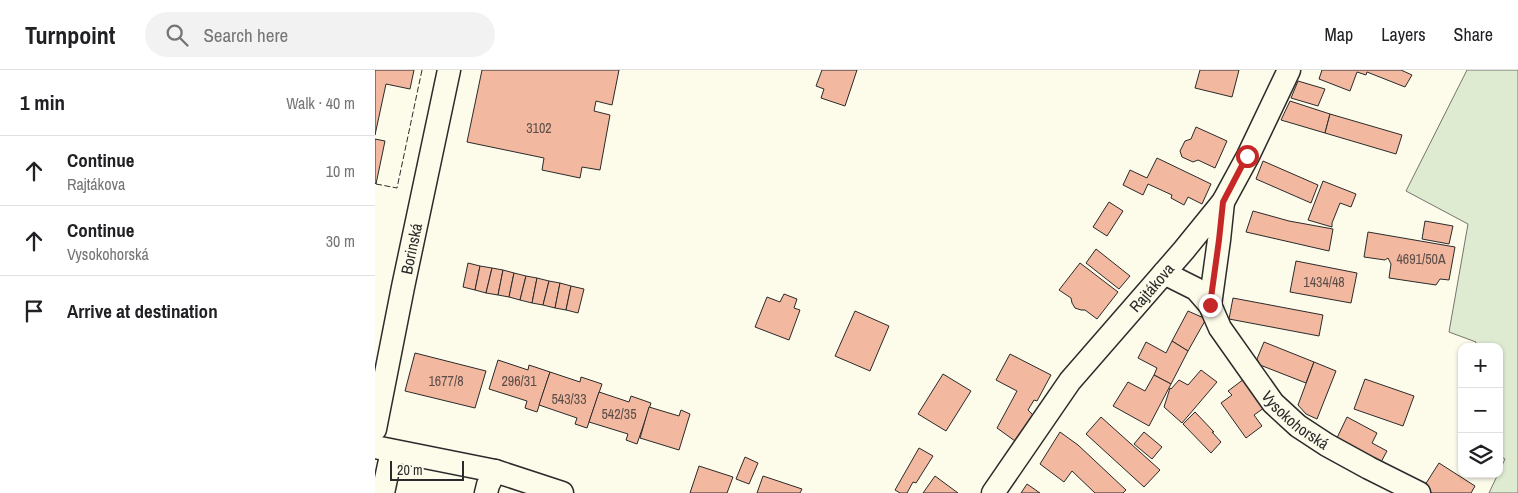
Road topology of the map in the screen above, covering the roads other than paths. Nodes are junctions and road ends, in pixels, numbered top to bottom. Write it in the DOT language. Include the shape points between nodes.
graph roads {
  1 [pos="449,70"];
  2 [pos="1289,70"];
  3 [pos="1223,202"];
  4 [pos="1163,273"];
  5 [pos="1210,305"];
  6 [pos="375,429"];
  7 [pos="384,449"];
  8 [pos="495,471"];
  9 [pos="383,493"];
  10 [pos="486,493"];
  11 [pos="562,493"];
  12 [pos="993,493"];
  13 [pos="1419,493"];
  1 -- 6 [label="street, Borinská"];
  2 -- 3 [label="street, Rajtákova"];
  3 -- 4 [label="street, Rajtákova"];
  3 -- 5 [label="street"];
  4 -- 5 [label="street, Vysokohorská" via="1196,289"];
  4 -- 12 [label="street, Rajtákova" via="1070,381"];
  5 -- 13 [label="street, Vysokohorská" via="1220,328 1273,403 1298,426 1361,464"];
  7 -- 8 [label="street"];
  7 -- 9 [label="street"];
  8 -- 10 [label="street"];
  8 -- 11 [label="street"];
}
